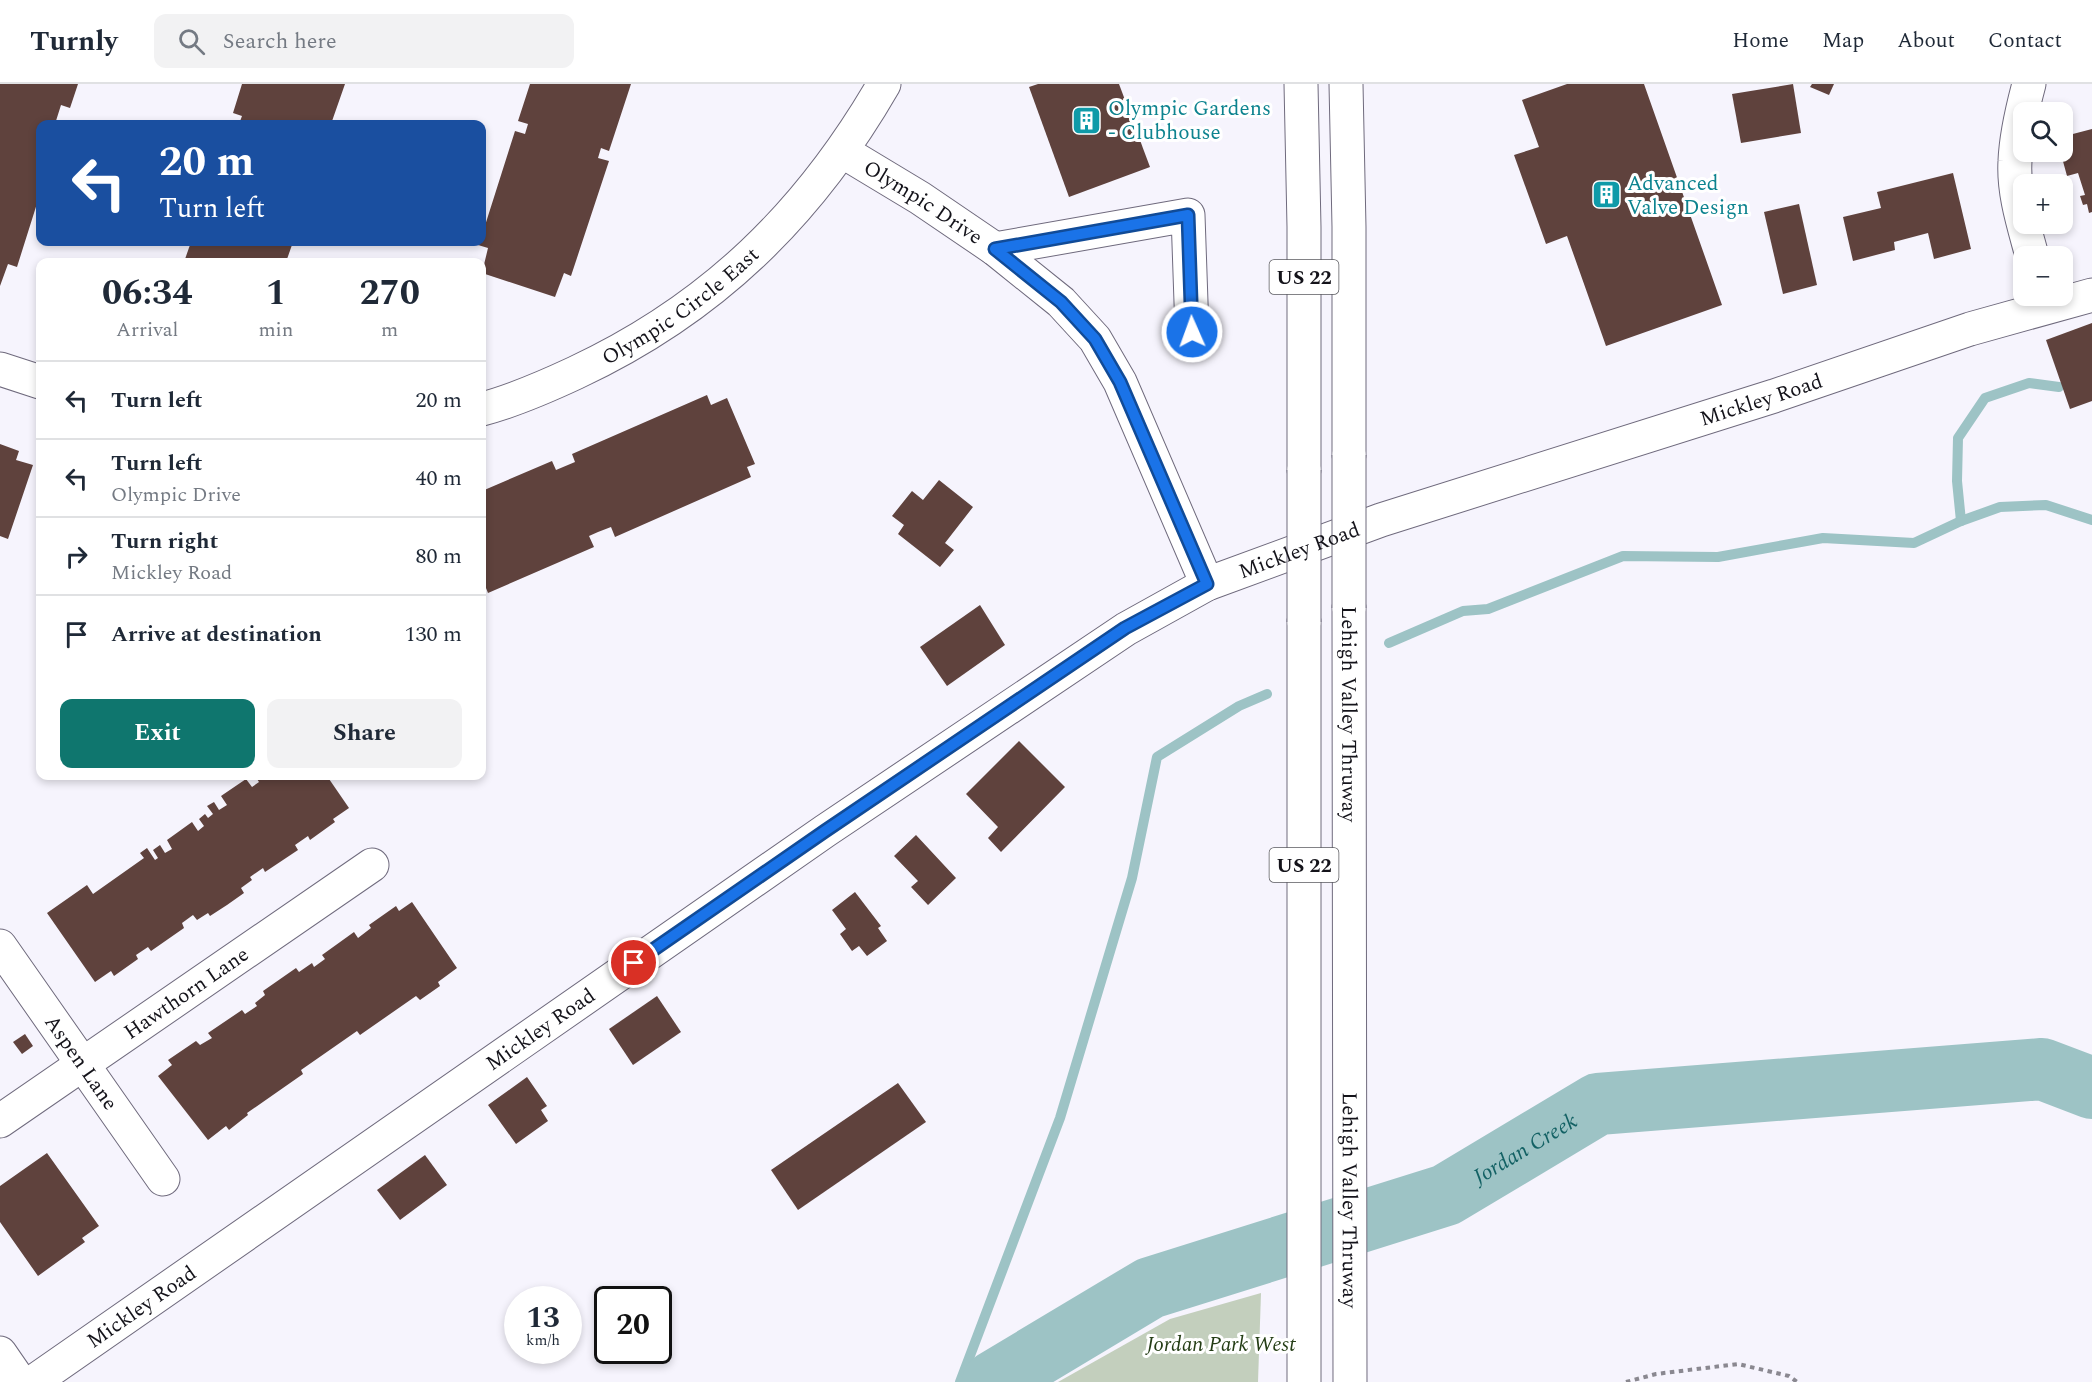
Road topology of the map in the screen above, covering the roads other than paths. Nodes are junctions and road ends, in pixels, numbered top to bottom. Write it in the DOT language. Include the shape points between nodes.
graph roads {
  1 [pos="884,84"];
  2 [pos="1301,84"];
  3 [pos="1346,84"];
  4 [pos="2029,84"];
  5 [pos="842,152"];
  6 [pos="2029,246"];
  7 [pos="995,249"];
  8 [pos="2092,295"];
  9 [pos="2073,297"];
  10 [pos="2036,306"];
  11 [pos="1192,332"];
  12 [pos="0,369"];
  13 [pos="36,381"];
  14 [pos="486,408"];
  15 [pos="1207,584"];
  16 [pos="372,865"];
  17 [pos="0,946"];
  18 [pos="82,1064"];
  19 [pos="0,1121"];
  20 [pos="163,1179"];
  21 [pos="0,1353"];
  22 [pos="20,1382"];
  23 [pos="33,1382"];
  24 [pos="1304,1382"];
  25 [pos="1350,1382"];
  1 -- 5 [label="main road, Olympic Circle East"];
  2 -- 24 [label="main road, US 22, bridge"];
  3 -- 25 [label="main road, Lehigh Valley Thruway / US 22, bridge"];
  4 -- 6 [label="main road" via="2014,164 2020,213"];
  5 -- 7 [label="main road, Olympic Drive"];
  5 -- 14 [label="main road, Olympic Circle East" via="788,220 724,280 672,320 612,356 550,385"];
  7 -- 11 [label="main road" via="1188,215"];
  7 -- 15 [label="main road, Olympic Drive" via="1061,302 1095,339 1120,382"];
  8 -- 9 [label="main road, Mickley Road"];
  10 -- 15 [label="main road, Mickley Road" via="1774,396 1381,519"];
  12 -- 13 [label="main road"];
  15 -- 23 [label="main road, Mickley Road" via="1125,628 825,831"];
  16 -- 18 [label="main road, Hawthorn Lane"];
  17 -- 18 [label="main road, Aspen Lane"];
  18 -- 19 [label="main road, Hawthorn Lane"];
  18 -- 20 [label="main road, Aspen Lane"];
  21 -- 22 [label="main road"];
}
